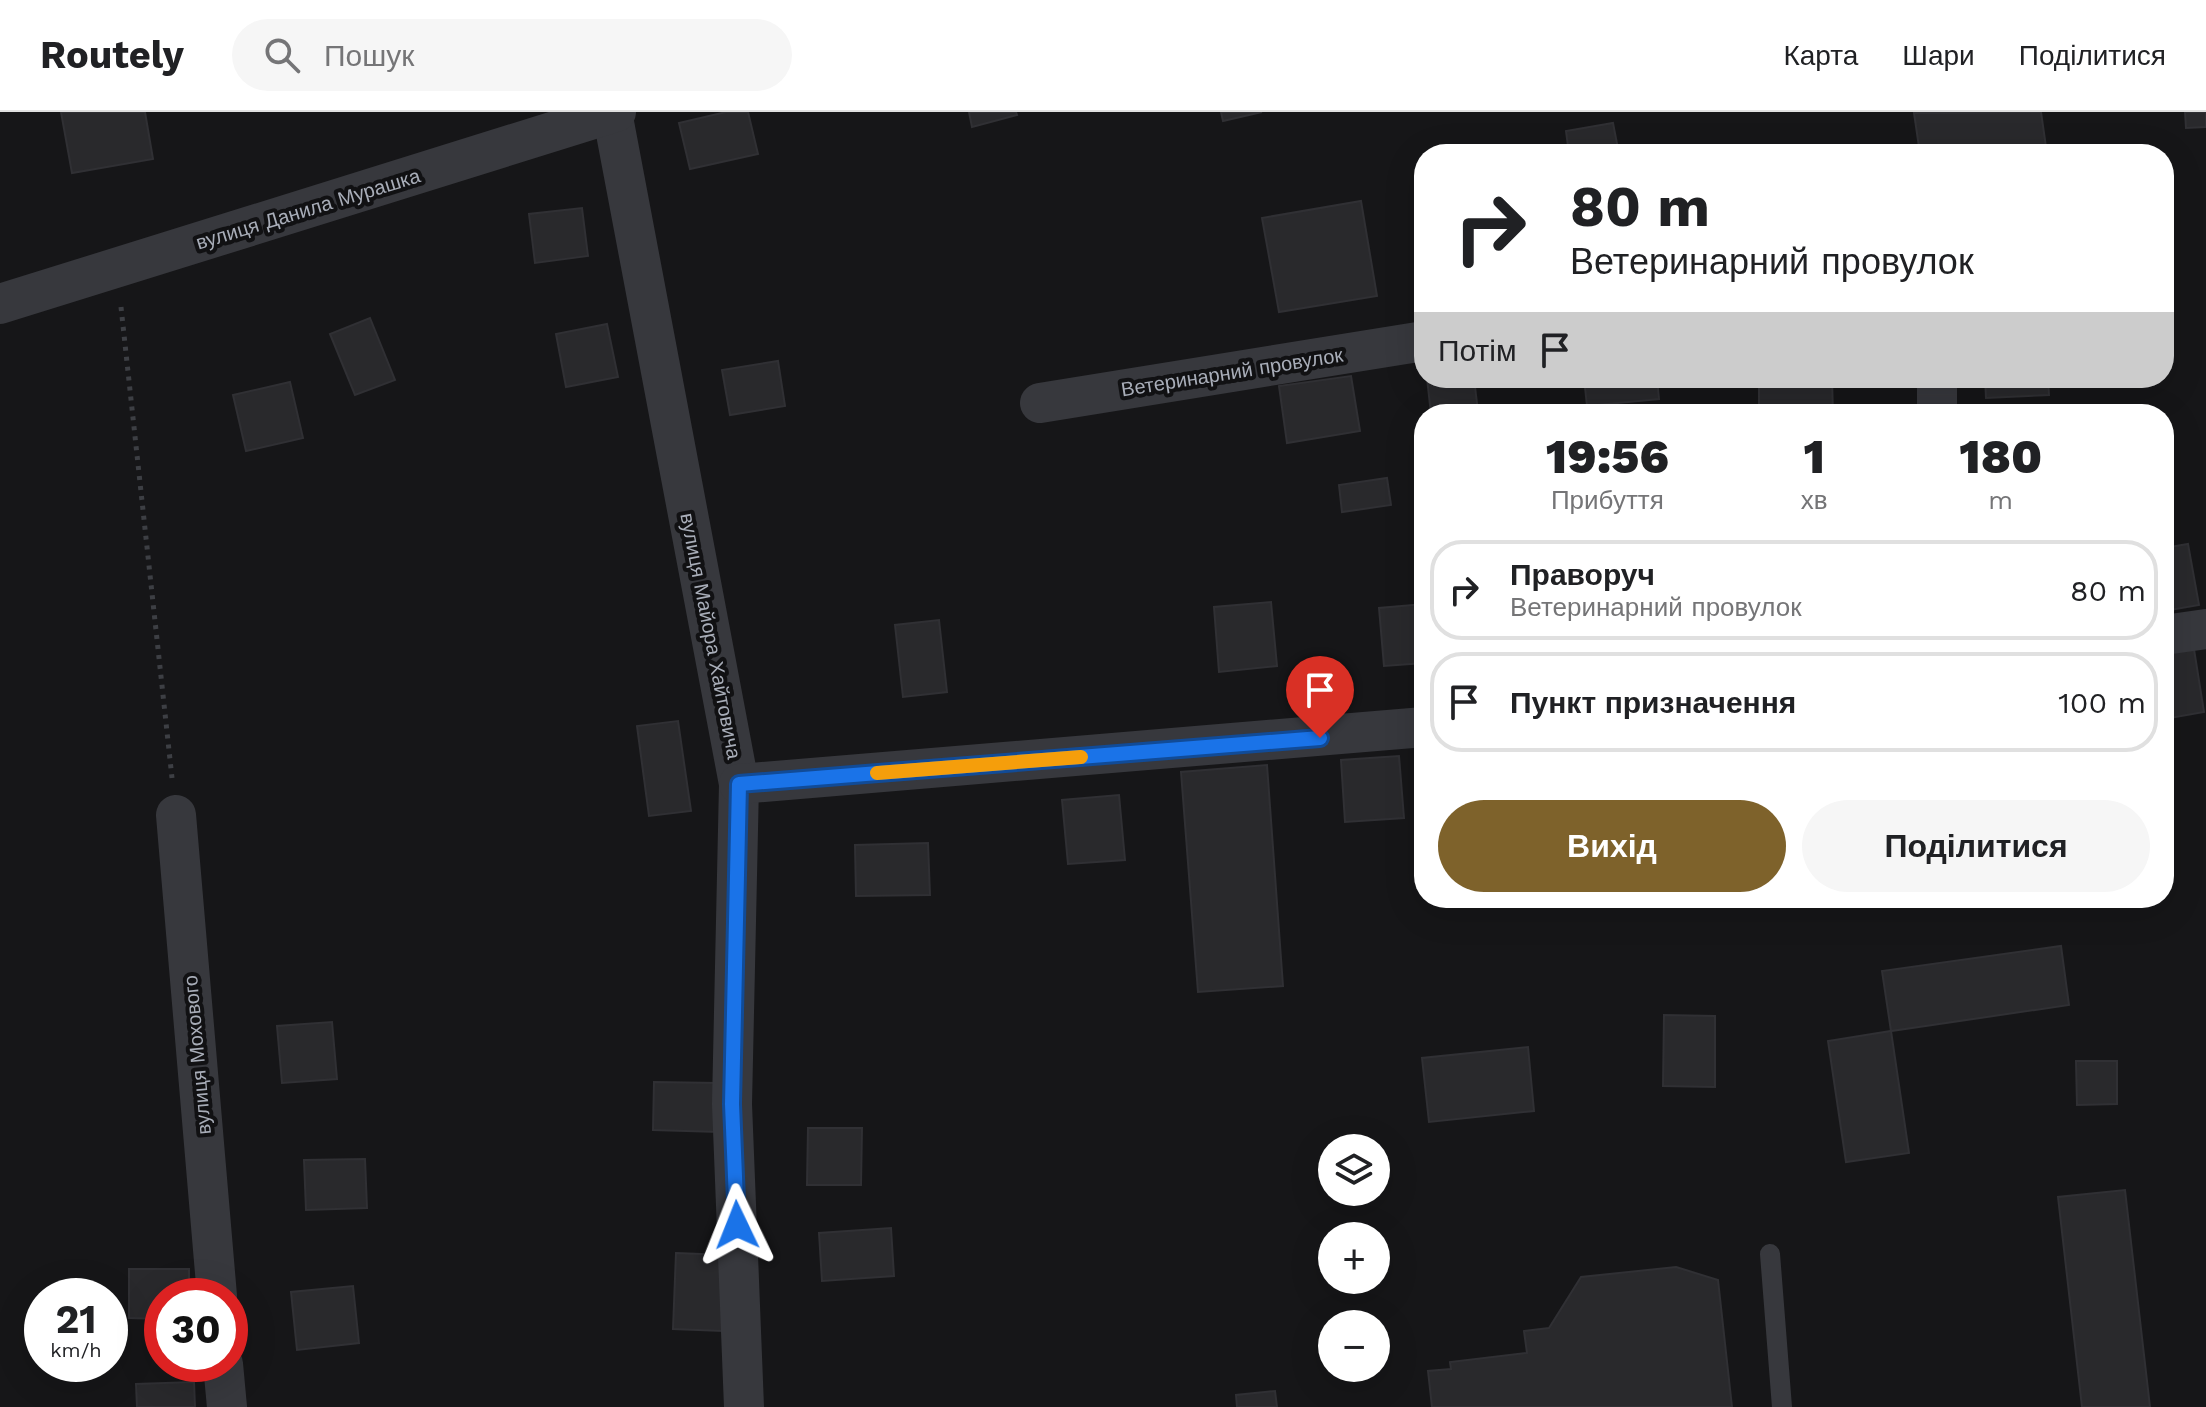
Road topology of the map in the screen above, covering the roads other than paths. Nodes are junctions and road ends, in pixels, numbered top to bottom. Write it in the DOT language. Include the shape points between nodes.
graph roads {
  1 [pos="613,112"];
  2 [pos="0,304"];
  3 [pos="1414,343"];
  4 [pos="1040,403"];
  5 [pos="2206,629"];
  6 [pos="2174,634"];
  7 [pos="1414,728"];
  8 [pos="739,784"];
  9 [pos="176,815"];
  10 [pos="1770,1254"];
  11 [pos="215,1278"];
  12 [pos="225,1382"];
  13 [pos="227,1407"];
  14 [pos="744,1407"];
  15 [pos="1782,1407"];
  1 -- 2 [label="street, вулиця Данила Мурашка"];
  1 -- 8 [label="street, вулиця Майора Хайтовича"];
  3 -- 4 [label="street, Ветеринарний провулок"];
  5 -- 6 [label="street"];
  7 -- 8 [label="street"];
  8 -- 14 [label="street, вулиця Майора Хайтовича" via="732,1104"];
  9 -- 11 [label="street, вулиця Мохового"];
  10 -- 15 [label="lane"];
  12 -- 13 [label="street"];
}
